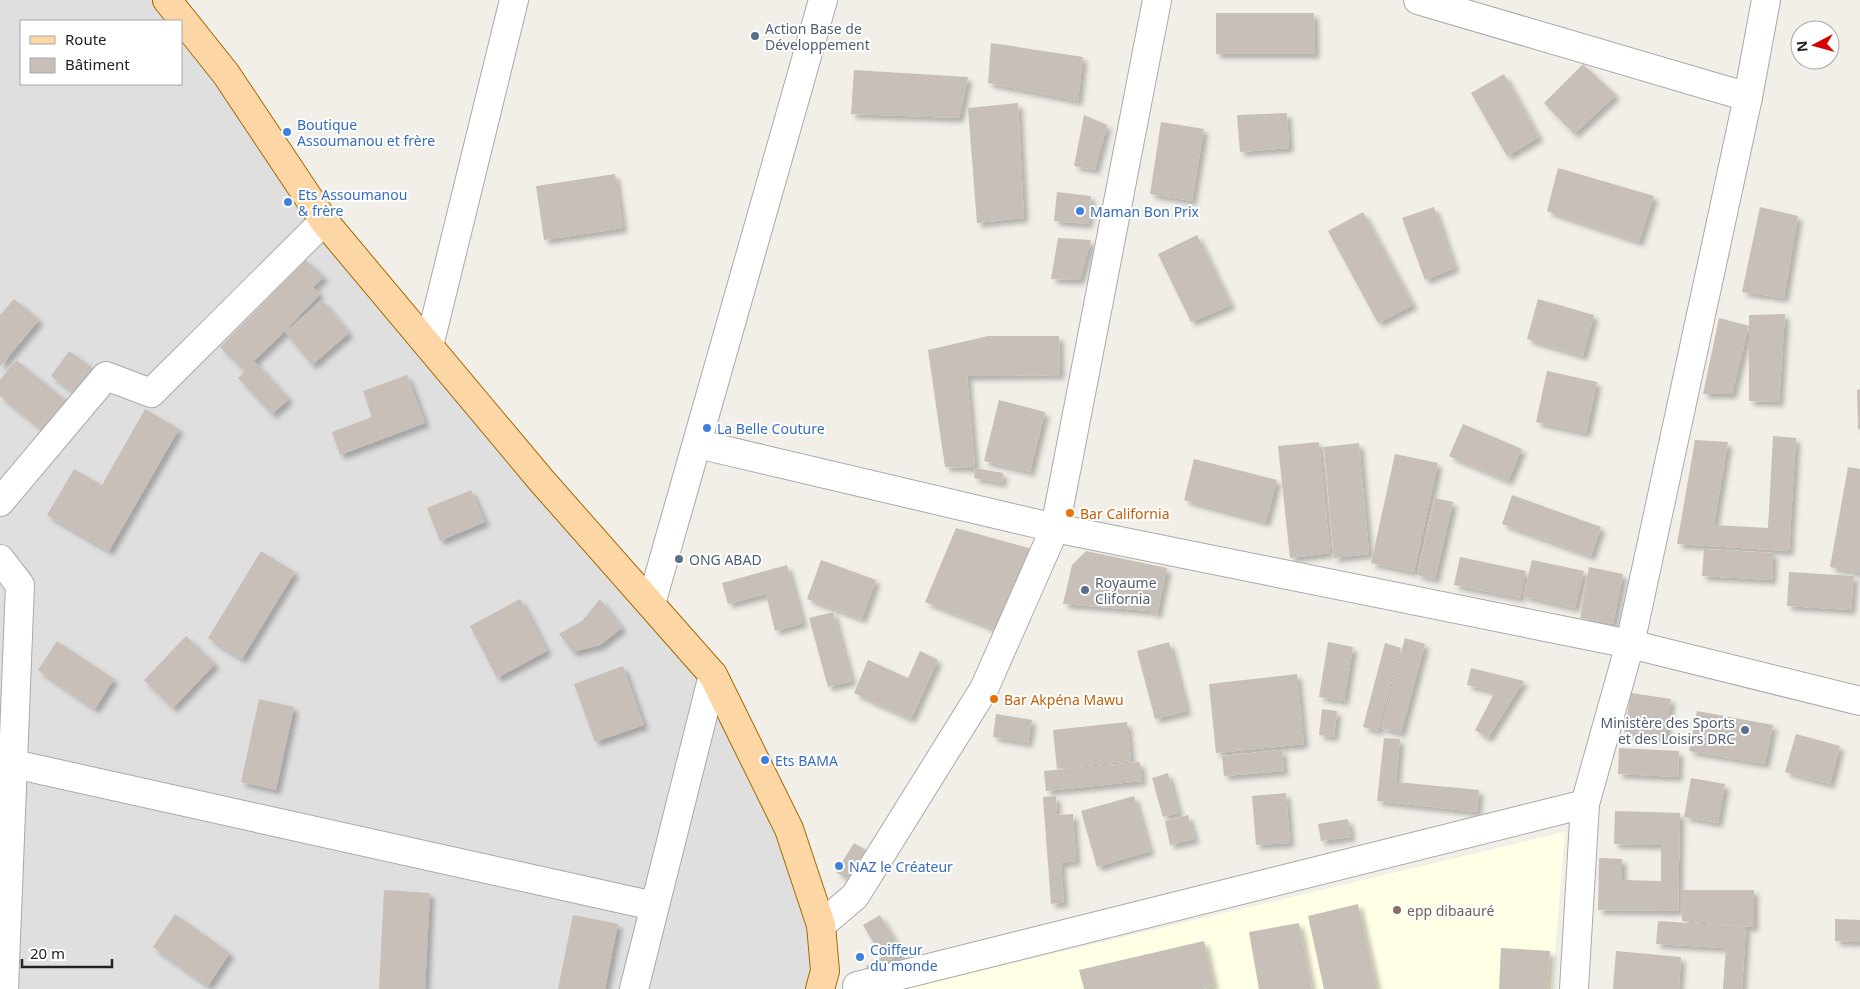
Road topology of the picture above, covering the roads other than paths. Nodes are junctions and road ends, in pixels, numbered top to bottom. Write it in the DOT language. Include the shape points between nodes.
graph roads {
  1 [pos="167,0"];
  2 [pos="514,0"];
  3 [pos="823,0"];
  4 [pos="1157,0"];
  5 [pos="1418,0"];
  6 [pos="1766,0"];
  7 [pos="1748,97"];
  8 [pos="324,221"];
  9 [pos="429,346"];
  10 [pos="698,444"];
  11 [pos="0,502"];
  12 [pos="1055,528"];
  13 [pos="0,559"];
  14 [pos="651,604"];
  15 [pos="1630,644"];
  16 [pos="713,675"];
  17 [pos="1860,701"];
  18 [pos="7,763"];
  19 [pos="1585,804"];
  20 [pos="654,906"];
  21 [pos="821,925"];
  22 [pos="823,980"];
  23 [pos="859,987"];
  24 [pos="4,989"];
  25 [pos="634,989"];
  26 [pos="1574,989"];
  1 -- 8 [label="main road" via="226,74"];
  2 -- 9 [label="street"];
  3 -- 10 [label="street"];
  4 -- 12 [label="street"];
  5 -- 7 [label="street"];
  6 -- 7 [label="street"];
  7 -- 15 [label="street"];
  8 -- 9 [label="main road"];
  8 -- 11 [label="street" via="151,393 106,376"];
  9 -- 14 [label="main road" via="541,480"];
  10 -- 12 [label="street"];
  10 -- 14 [label="street"];
  12 -- 15 [label="street"];
  12 -- 21 [label="street" via="984,690 855,896"];
  13 -- 18 [label="street" via="20,585"];
  14 -- 16 [label="main road"];
  15 -- 17 [label="street"];
  15 -- 19 [label="street"];
  16 -- 20 [label="street"];
  16 -- 21 [label="main road" via="789,829"];
  18 -- 20 [label="street"];
  18 -- 24 [label="street"];
  19 -- 23 [label="street"];
  19 -- 26 [label="street"];
  20 -- 25 [label="street"];
  21 -- 22 [label="main road"];
  22 -- 23 [label="street"];
}
